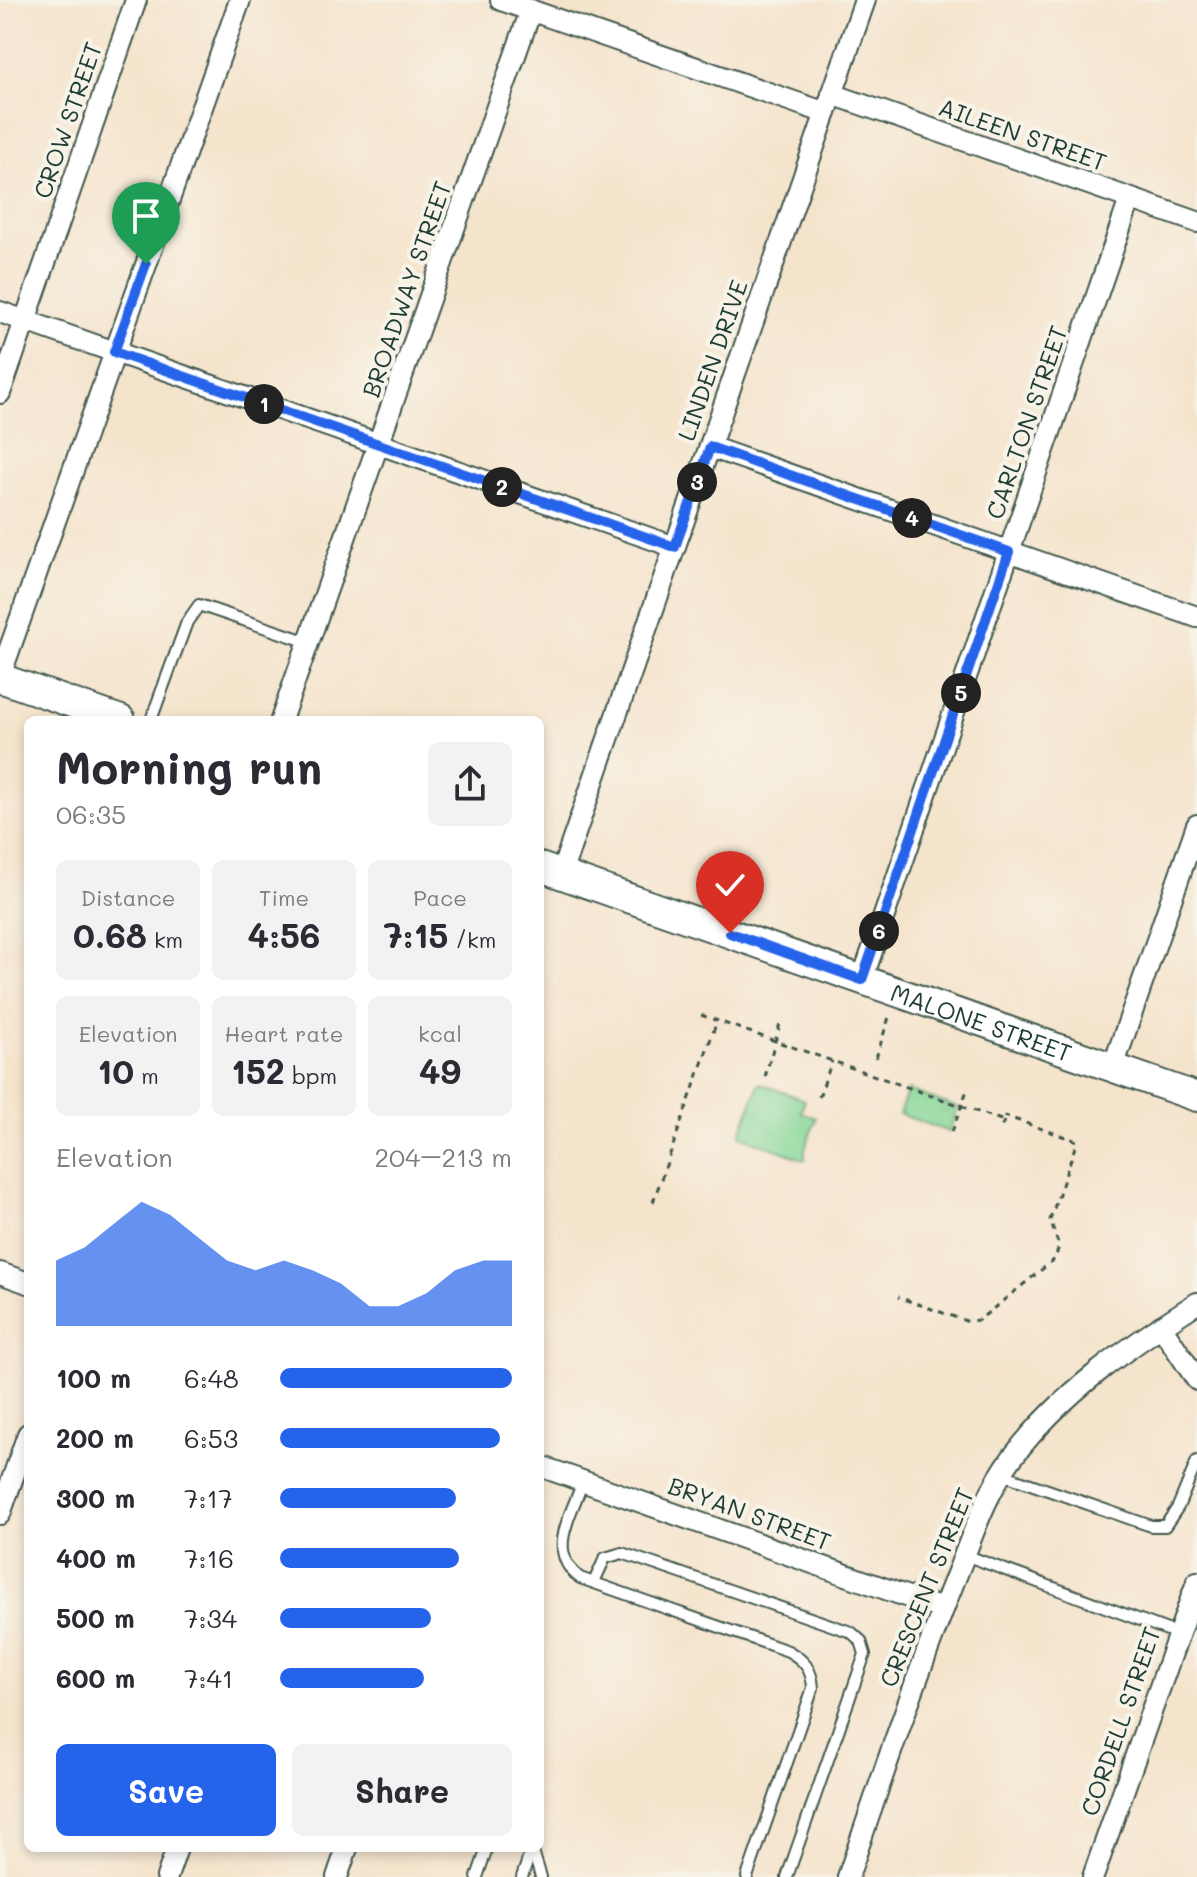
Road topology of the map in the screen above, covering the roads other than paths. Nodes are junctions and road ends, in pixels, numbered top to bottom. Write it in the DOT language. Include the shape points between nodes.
graph roads {
  1 [pos="136,0"];
  2 [pos="240,0"];
  3 [pos="501,0"];
  4 [pos="865,0"];
  5 [pos="531,10"];
  6 [pos="829,104"];
  7 [pos="1130,199"];
  8 [pos="1197,222"];
  9 [pos="0,312"];
  10 [pos="25,320"];
  11 [pos="114,352"];
  12 [pos="0,393"];
  13 [pos="378,444"];
  14 [pos="710,447"];
  15 [pos="675,547"];
  16 [pos="1009,552"];
  17 [pos="1197,617"];
  18 [pos="308,642"];
  19 [pos="0,677"];
  20 [pos="110,716"];
  21 [pos="152,716"];
  22 [pos="282,716"];
  23 [pos="1197,825"];
  24 [pos="551,870"];
  25 [pos="862,980"];
  26 [pos="1113,1067"];
  27 [pos="1197,1097"];
  28 [pos="0,1273"];
  29 [pos="24,1282"];
  30 [pos="1197,1303"];
  31 [pos="1161,1326"];
  32 [pos="1197,1380"];
  33 [pos="24,1445"];
  34 [pos="1197,1461"];
  35 [pos="544,1467"];
  36 [pos="1002,1474"];
  37 [pos="583,1481"];
  38 [pos="0,1514"];
  39 [pos="965,1555"];
  40 [pos="594,1582"];
  41 [pos="1197,1582"];
  42 [pos="942,1609"];
  43 [pos="1178,1634"];
  44 [pos="176,1852"];
  45 [pos="346,1852"];
  46 [pos="486,1852"];
  47 [pos="531,1852"];
  48 [pos="533,1852"];
  49 [pos="167,1877"];
  50 [pos="337,1877"];
  51 [pos="477,1877"];
  52 [pos="522,1877"];
  53 [pos="541,1877"];
  54 [pos="747,1877"];
  55 [pos="787,1877"];
  56 [pos="848,1877"];
  57 [pos="1093,1877"];
  1 -- 10 [label="street, CROW STREET"];
  2 -- 11 [label="street"];
  3 -- 5 [label="street, AILEEN STREET"];
  4 -- 6 [label="street, LINDEN DRIVE"];
  5 -- 6 [label="street, AILEEN STREET"];
  5 -- 13 [label="street, BROADWAY STREET"];
  6 -- 7 [label="street, AILEEN STREET"];
  6 -- 14 [label="street, LINDEN DRIVE"];
  7 -- 8 [label="street, AILEEN STREET"];
  7 -- 16 [label="street, CARLTON STREET"];
  9 -- 10 [label="street"];
  10 -- 11 [label="street"];
  10 -- 12 [label="street, CROW STREET"];
  11 -- 13 [label="street"];
  11 -- 19 [label="street"];
  13 -- 15 [label="street"];
  13 -- 18 [label="street, BROADWAY STREET"];
  14 -- 15 [label="street, LINDEN DRIVE"];
  14 -- 16 [label="street"];
  15 -- 24 [label="street, LINDEN DRIVE"];
  16 -- 17 [label="street"];
  16 -- 25 [label="street, CARLTON STREET"];
  18 -- 21 [label="lane" via="199,605 187,622"];
  18 -- 22 [label="street, BROADWAY STREET"];
  19 -- 20 [label="street"];
  23 -- 26 [label="street"];
  24 -- 25 [label="street, MALONE STREET"];
  25 -- 26 [label="street, MALONE STREET"];
  26 -- 27 [label="street, MALONE STREET"];
  28 -- 29 [label="street"];
  30 -- 31 [label="street, CRESCENT STREET"];
  31 -- 32 [label="street"];
  31 -- 36 [label="street, CRESCENT STREET" via="1076,1388"];
  33 -- 38 [label="street"];
  34 -- 36 [label="lane" via="1165,1526 1151,1526"];
  35 -- 37 [label="street, BRYAN STREET"];
  36 -- 39 [label="street, CRESCENT STREET"];
  37 -- 40 [label="lane" via="564,1530 562,1558 568,1569"];
  37 -- 42 [label="street, BRYAN STREET"];
  39 -- 42 [label="street, CRESCENT STREET"];
  39 -- 43 [label="lane"];
  40 -- 54 [label="lane" via="788,1651 807,1665 813,1688"];
  40 -- 55 [label="lane" via="605,1558 622,1553 851,1632 861,1641 865,1654"];
  41 -- 43 [label="street, CORDELL STREET"];
  42 -- 56 [label="street, CRESCENT STREET"];
  43 -- 57 [label="street, CORDELL STREET"];
  44 -- 49 [label="street"];
  45 -- 50 [label="street"];
  46 -- 51 [label="lane"];
  47 -- 52 [label="lane"];
  48 -- 53 [label="lane"];
}
